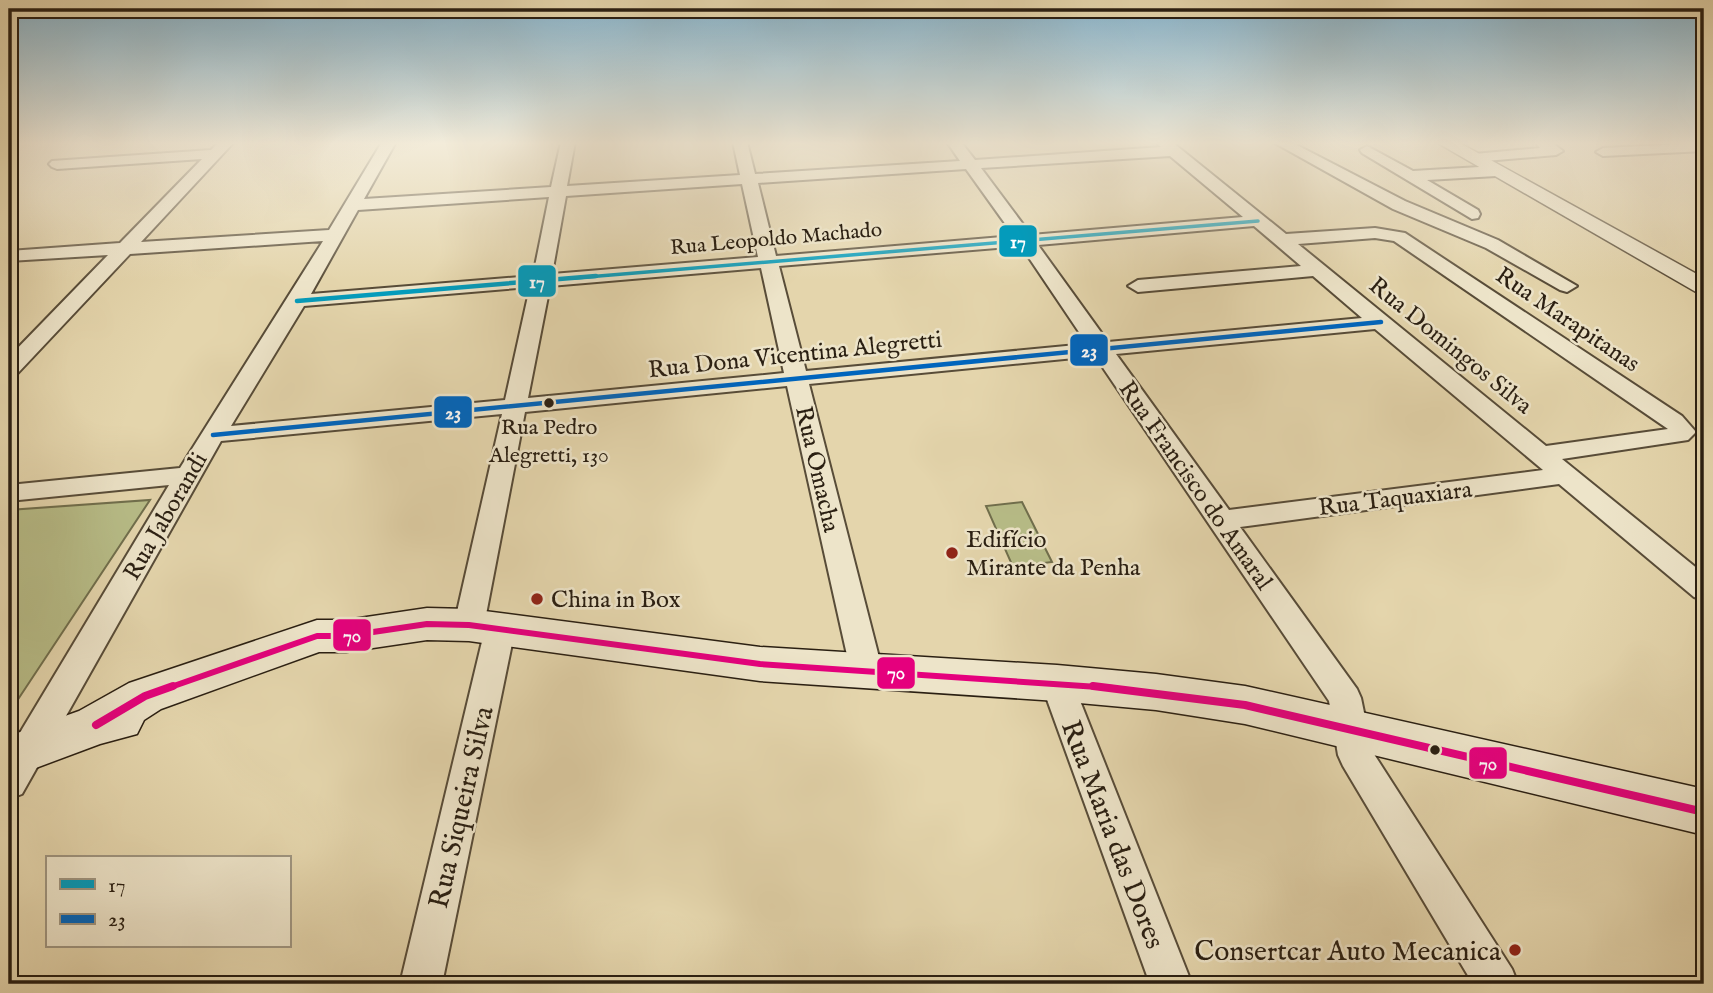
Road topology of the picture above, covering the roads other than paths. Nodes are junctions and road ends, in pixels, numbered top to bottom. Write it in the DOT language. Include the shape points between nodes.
graph roads {
  1 [pos="183,188"];
  2 [pos="362,188"];
  3 [pos="559,188"];
  4 [pos="608,188"];
  5 [pos="751,188"];
  6 [pos="989,188"];
  7 [pos="1218,188"];
  8 [pos="1368,188"];
  9 [pos="1431,188"];
  10 [pos="1529,188"];
  11 [pos="558,192"];
  12 [pos="352,205"];
  13 [pos="1472,214"];
  14 [pos="1258,221"];
  15 [pos="335,235"];
  16 [pos="1026,239"];
  17 [pos="1282,240"];
  18 [pos="125,248"];
  19 [pos="9,256"];
  20 [pos="769,262"];
  21 [pos="1317,270"];
  22 [pos="540,286"];
  23 [pos="1138,286"];
  24 [pos="1567,286"];
  25 [pos="1704,287"];
  26 [pos="298,301"];
  27 [pos="1381,322"];
  28 [pos="1102,351"];
  29 [pos="9,369"];
  30 [pos="797,379"];
  31 [pos="513,408"];
  32 [pos="213,435"];
  33 [pos="1542,454"];
  34 [pos="188,475"];
  35 [pos="1568,475"];
  36 [pos="9,493"];
  37 [pos="1222,520"];
  38 [pos="1704,590"];
  39 [pos="485,627"];
  40 [pos="867,673"];
  41 [pos="1057,683"];
  42 [pos="1351,731"];
  43 [pos="16,763"];
  44 [pos="1702,814"];
  45 [pos="421,984"];
  46 [pos="1171,984"];
  47 [pos="1497,984"];
  1 -- 18 [label="street"];
  2 -- 12 [label="street, Rua Jaborandi"];
  3 -- 11 [label="street, Rua Siqueira Silva"];
  4 -- 11 [label="street"];
  5 -- 20 [label="street, Rua Omacha"];
  6 -- 16 [label="street, Rua Francisco do Amaral"];
  7 -- 14 [label="street, Rua Domingos Silva"];
  8 -- 24 [label="street" via="1492,244"];
  9 -- 13 [label="street"];
  10 -- 25 [label="street"];
  11 -- 12 [label="street"];
  11 -- 22 [label="street, Rua Siqueira Silva"];
  12 -- 15 [label="street, Rua Jaborandi"];
  14 -- 16 [label="street, Rua Leopoldo Machado"];
  14 -- 17 [label="street, Rua Domingos Silva"];
  15 -- 18 [label="street"];
  15 -- 26 [label="street, Rua Jaborandi"];
  16 -- 20 [label="street, Rua Leopoldo Machado"];
  16 -- 28 [label="street, Rua Francisco do Amaral"];
  17 -- 21 [label="street, Rua Domingos Silva"];
  17 -- 33 [label="street, Rua Marapitanas" via="1375,233 1399,237 1684,432"];
  18 -- 19 [label="street"];
  18 -- 29 [label="street"];
  20 -- 22 [label="street, Rua Leopoldo Machado"];
  20 -- 30 [label="street, Rua Omacha"];
  21 -- 23 [label="street"];
  21 -- 27 [label="street, Rua Domingos Silva"];
  22 -- 26 [label="street, Rua Leopoldo Machado"];
  22 -- 31 [label="street, Rua Siqueira Silva"];
  26 -- 32 [label="street, Rua Jaborandi"];
  27 -- 28 [label="street, Rua Dona Vicentina Alegretti"];
  27 -- 33 [label="street, Rua Domingos Silva"];
  28 -- 30 [label="street, Rua Dona Vicentina Alegretti"];
  28 -- 37 [label="street, Rua Francisco do Amaral"];
  30 -- 31 [label="street, Rua Dona Vicentina Alegretti"];
  30 -- 40 [label="street, Rua Omacha"];
  31 -- 32 [label="street, Rua Dona Vicentina Alegretti"];
  31 -- 39 [label="street, Rua Siqueira Silva"];
  32 -- 34 [label="street, Rua Jaborandi"];
  33 -- 35 [label="street, Rua Domingos Silva"];
  34 -- 36 [label="street"];
  34 -- 43 [label="street, Rua Jaborandi"];
  35 -- 37 [label="street, Rua Taquaxiara"];
  35 -- 38 [label="street, Rua Domingos Silva"];
  37 -- 42 [label="street, Rua Francisco do Amaral" via="1345,698"];
  39 -- 40 [label="main road" via="760,664"];
  39 -- 43 [label="main road" via="427,624 346,636 319,654 146,715 96,725"];
  39 -- 45 [label="street, Rua Siqueira Silva"];
  40 -- 41 [label="main road"];
  41 -- 42 [label="main road" via="1245,705"];
  41 -- 46 [label="street, Rua Maria das Dores"];
  42 -- 44 [label="main road"];
  42 -- 47 [label="street" via="1354,755"];
}
